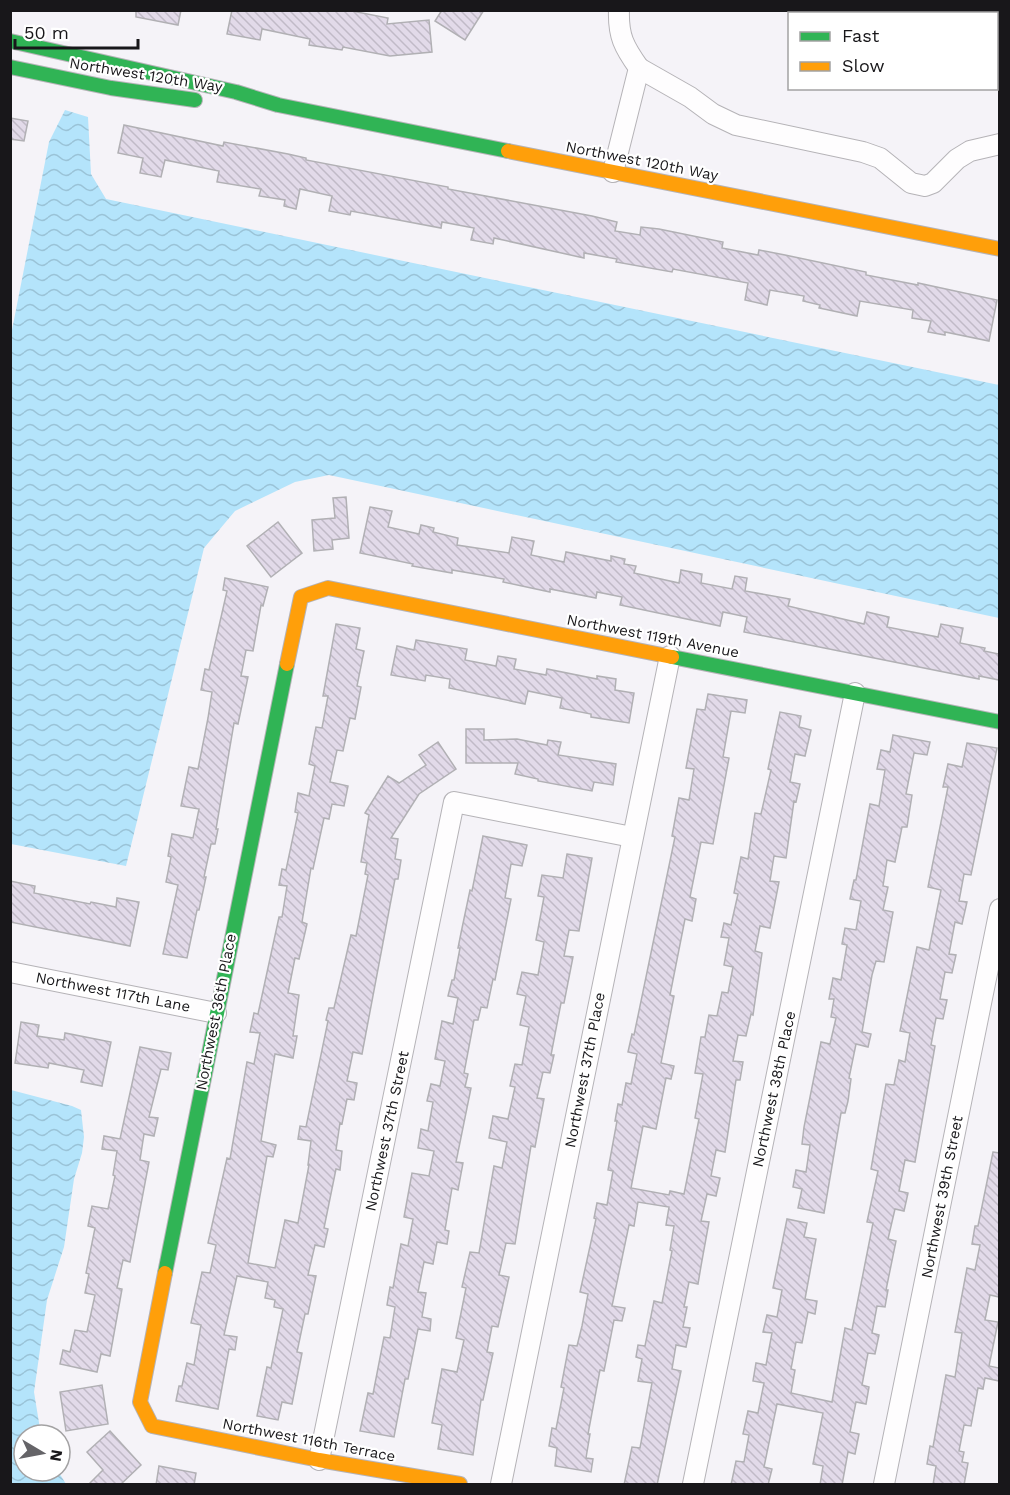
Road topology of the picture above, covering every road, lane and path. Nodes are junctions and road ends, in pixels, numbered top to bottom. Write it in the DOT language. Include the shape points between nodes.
graph roads {
  1 [pos="618,10"];
  2 [pos="10,41"];
  3 [pos="10,67"];
  4 [pos="639,68"];
  5 [pos="210,102"];
  6 [pos="278,105"];
  7 [pos="232,106"];
  8 [pos="999,144"];
  9 [pos="613,172"];
  10 [pos="999,249"];
  11 [pos="301,597"];
  12 [pos="670,656"];
  13 [pos="855,693"];
  14 [pos="999,722"];
  15 [pos="632,837"];
  16 [pos="999,909"];
  17 [pos="10,972"];
  18 [pos="216,1013"];
  19 [pos="152,1426"];
  20 [pos="319,1460"];
  21 [pos="459,1485"];
  22 [pos="501,1485"];
  23 [pos="693,1485"];
  24 [pos="884,1485"];
  1 -- 4 [label="street" via="623,44"];
  2 -- 6 [label="street, Northwest 120th Way"];
  3 -- 5 [label="street, Northwest 120th Way" via="111,88"];
  4 -- 8 [label="street" via="736,125 863,152 880,158 919,186 933,183 970,151"];
  4 -- 9 [label="street"];
  6 -- 7 [label="street, Northwest 120th Way"];
  6 -- 9 [label="street, Northwest 120th Way"];
  9 -- 10 [label="street, Northwest 120th Way"];
  11 -- 12 [label="street, Northwest 119th Avenue" via="328,588"];
  11 -- 18 [label="street, Northwest 36th Place"];
  12 -- 13 [label="street, Northwest 119th Avenue"];
  12 -- 15 [label="street, Northwest 37th Place"];
  13 -- 14 [label="street, Northwest 119th Avenue"];
  13 -- 23 [label="street, Northwest 38th Place"];
  15 -- 20 [label="street, Northwest 37th Street" via="454,802"];
  15 -- 22 [label="street, Northwest 37th Place"];
  16 -- 24 [label="street, Northwest 39th Street"];
  17 -- 18 [label="street, Northwest 117th Lane"];
  18 -- 19 [label="street, Northwest 36th Place" via="140,1402"];
  19 -- 20 [label="street, Northwest 116th Terrace"];
  20 -- 21 [label="street, Northwest 116th Terrace"];
}
